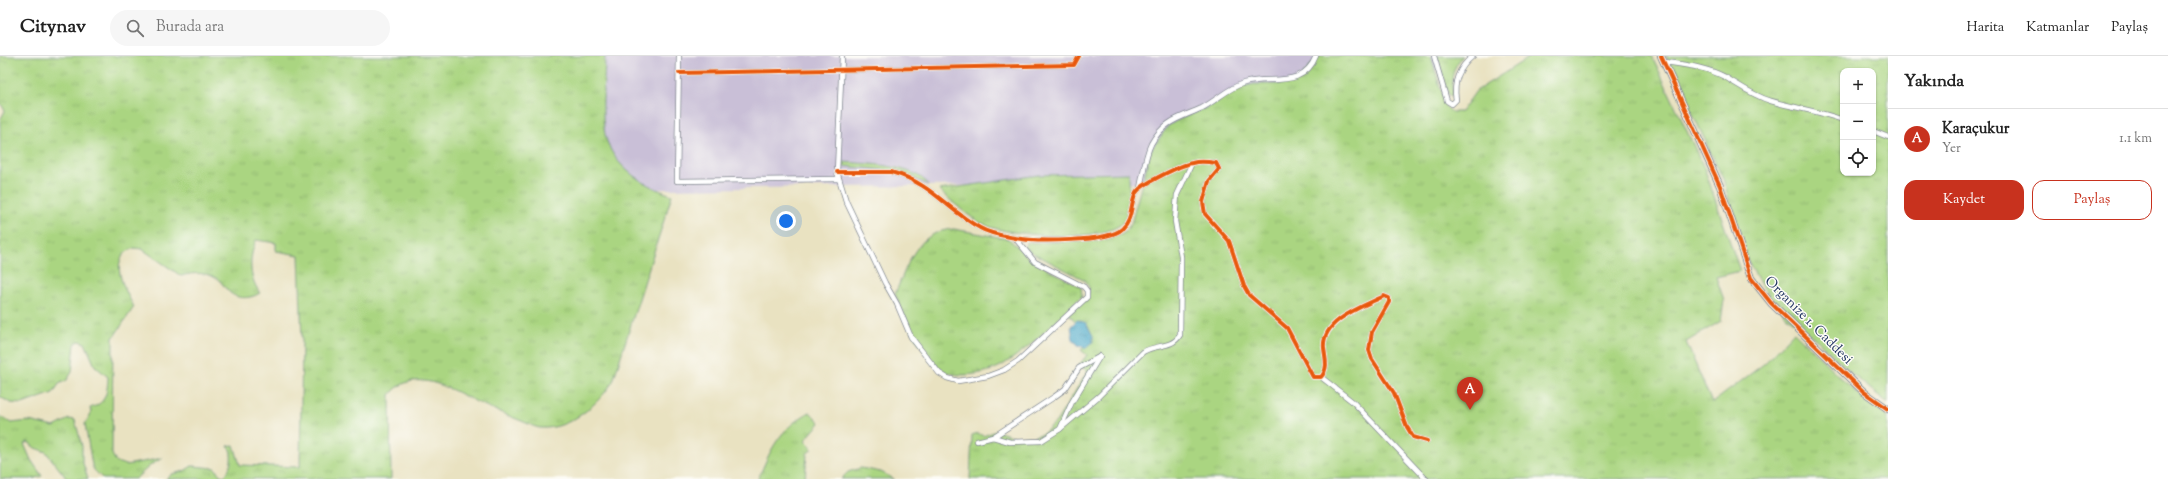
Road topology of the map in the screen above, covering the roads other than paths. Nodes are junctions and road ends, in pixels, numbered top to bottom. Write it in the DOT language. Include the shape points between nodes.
graph roads {
  1 [pos="679,56"];
  2 [pos="842,56"];
  3 [pos="1079,56"];
  4 [pos="1316,56"];
  5 [pos="1434,56"];
  6 [pos="1473,56"];
  7 [pos="1662,56"];
  8 [pos="1665,62"];
  9 [pos="842,70"];
  10 [pos="679,73"];
  11 [pos="1840,119"];
  12 [pos="1876,132"];
  13 [pos="1888,137"];
  14 [pos="1192,162"];
  15 [pos="837,172"];
  16 [pos="839,179"];
  17 [pos="1140,188"];
  18 [pos="1016,238"];
  19 [pos="1321,377"];
  20 [pos="1888,409"];
  21 [pos="1060,429"];
  22 [pos="993,437"];
  23 [pos="1427,441"];
  24 [pos="977,442"];
  25 [pos="1426,479"];
  1 -- 10 [label="street"];
  2 -- 9 [label="street"];
  3 -- 9 [label="street" via="1074,65"];
  4 -- 17 [label="street" via="1308,68 1289,80 1246,82 1234,86 1202,107 1178,116 1162,128 1151,145"];
  5 -- 6 [label="street" via="1447,101 1451,104 1456,100 1455,86 1458,74"];
  7 -- 8 [label="street, Organize 1. Caddesi"];
  8 -- 11 [label="street" via="1696,66 1724,76 1747,91 1771,101 1823,112"];
  8 -- 20 [label="street, Organize 1. Caddesi" via="1720,186 1751,278 1771,303 1864,392"];
  9 -- 10 [label="street"];
  9 -- 15 [label="street"];
  10 -- 16 [label="street" via="677,180"];
  12 -- 13 [label="street"];
  14 -- 17 [label="street"];
  14 -- 19 [label="street" via="1218,164 1219,169 1209,181 1203,202 1205,214 1229,241 1249,295 1287,328 1312,376 1317,379"];
  14 -- 21 [label="street" via="1177,195 1175,221 1181,257 1180,335 1171,344 1143,352"];
  15 -- 16 [label="street"];
  15 -- 18 [label="street" via="899,174 929,188 982,229"];
  16 -- 18 [label="street" via="846,201 911,338 939,373 947,378 968,380 1004,370 1018,361 1087,297 1084,287 1035,262"];
  17 -- 18 [label="street" via="1136,193 1127,224 1116,234 1091,239"];
  19 -- 23 [label="street" via="1326,366 1323,342 1327,331 1353,310 1384,296 1388,297 1389,302 1372,332 1369,350 1394,393 1407,427 1413,436"];
  19 -- 25 [label="street" via="1353,402"];
  21 -- 22 [label="street" via="1041,441 1010,442"];
  21 -- 22 [label="street" via="1072,402 1100,356 1079,368 1065,389"];
  22 -- 24 [label="street"];
}
